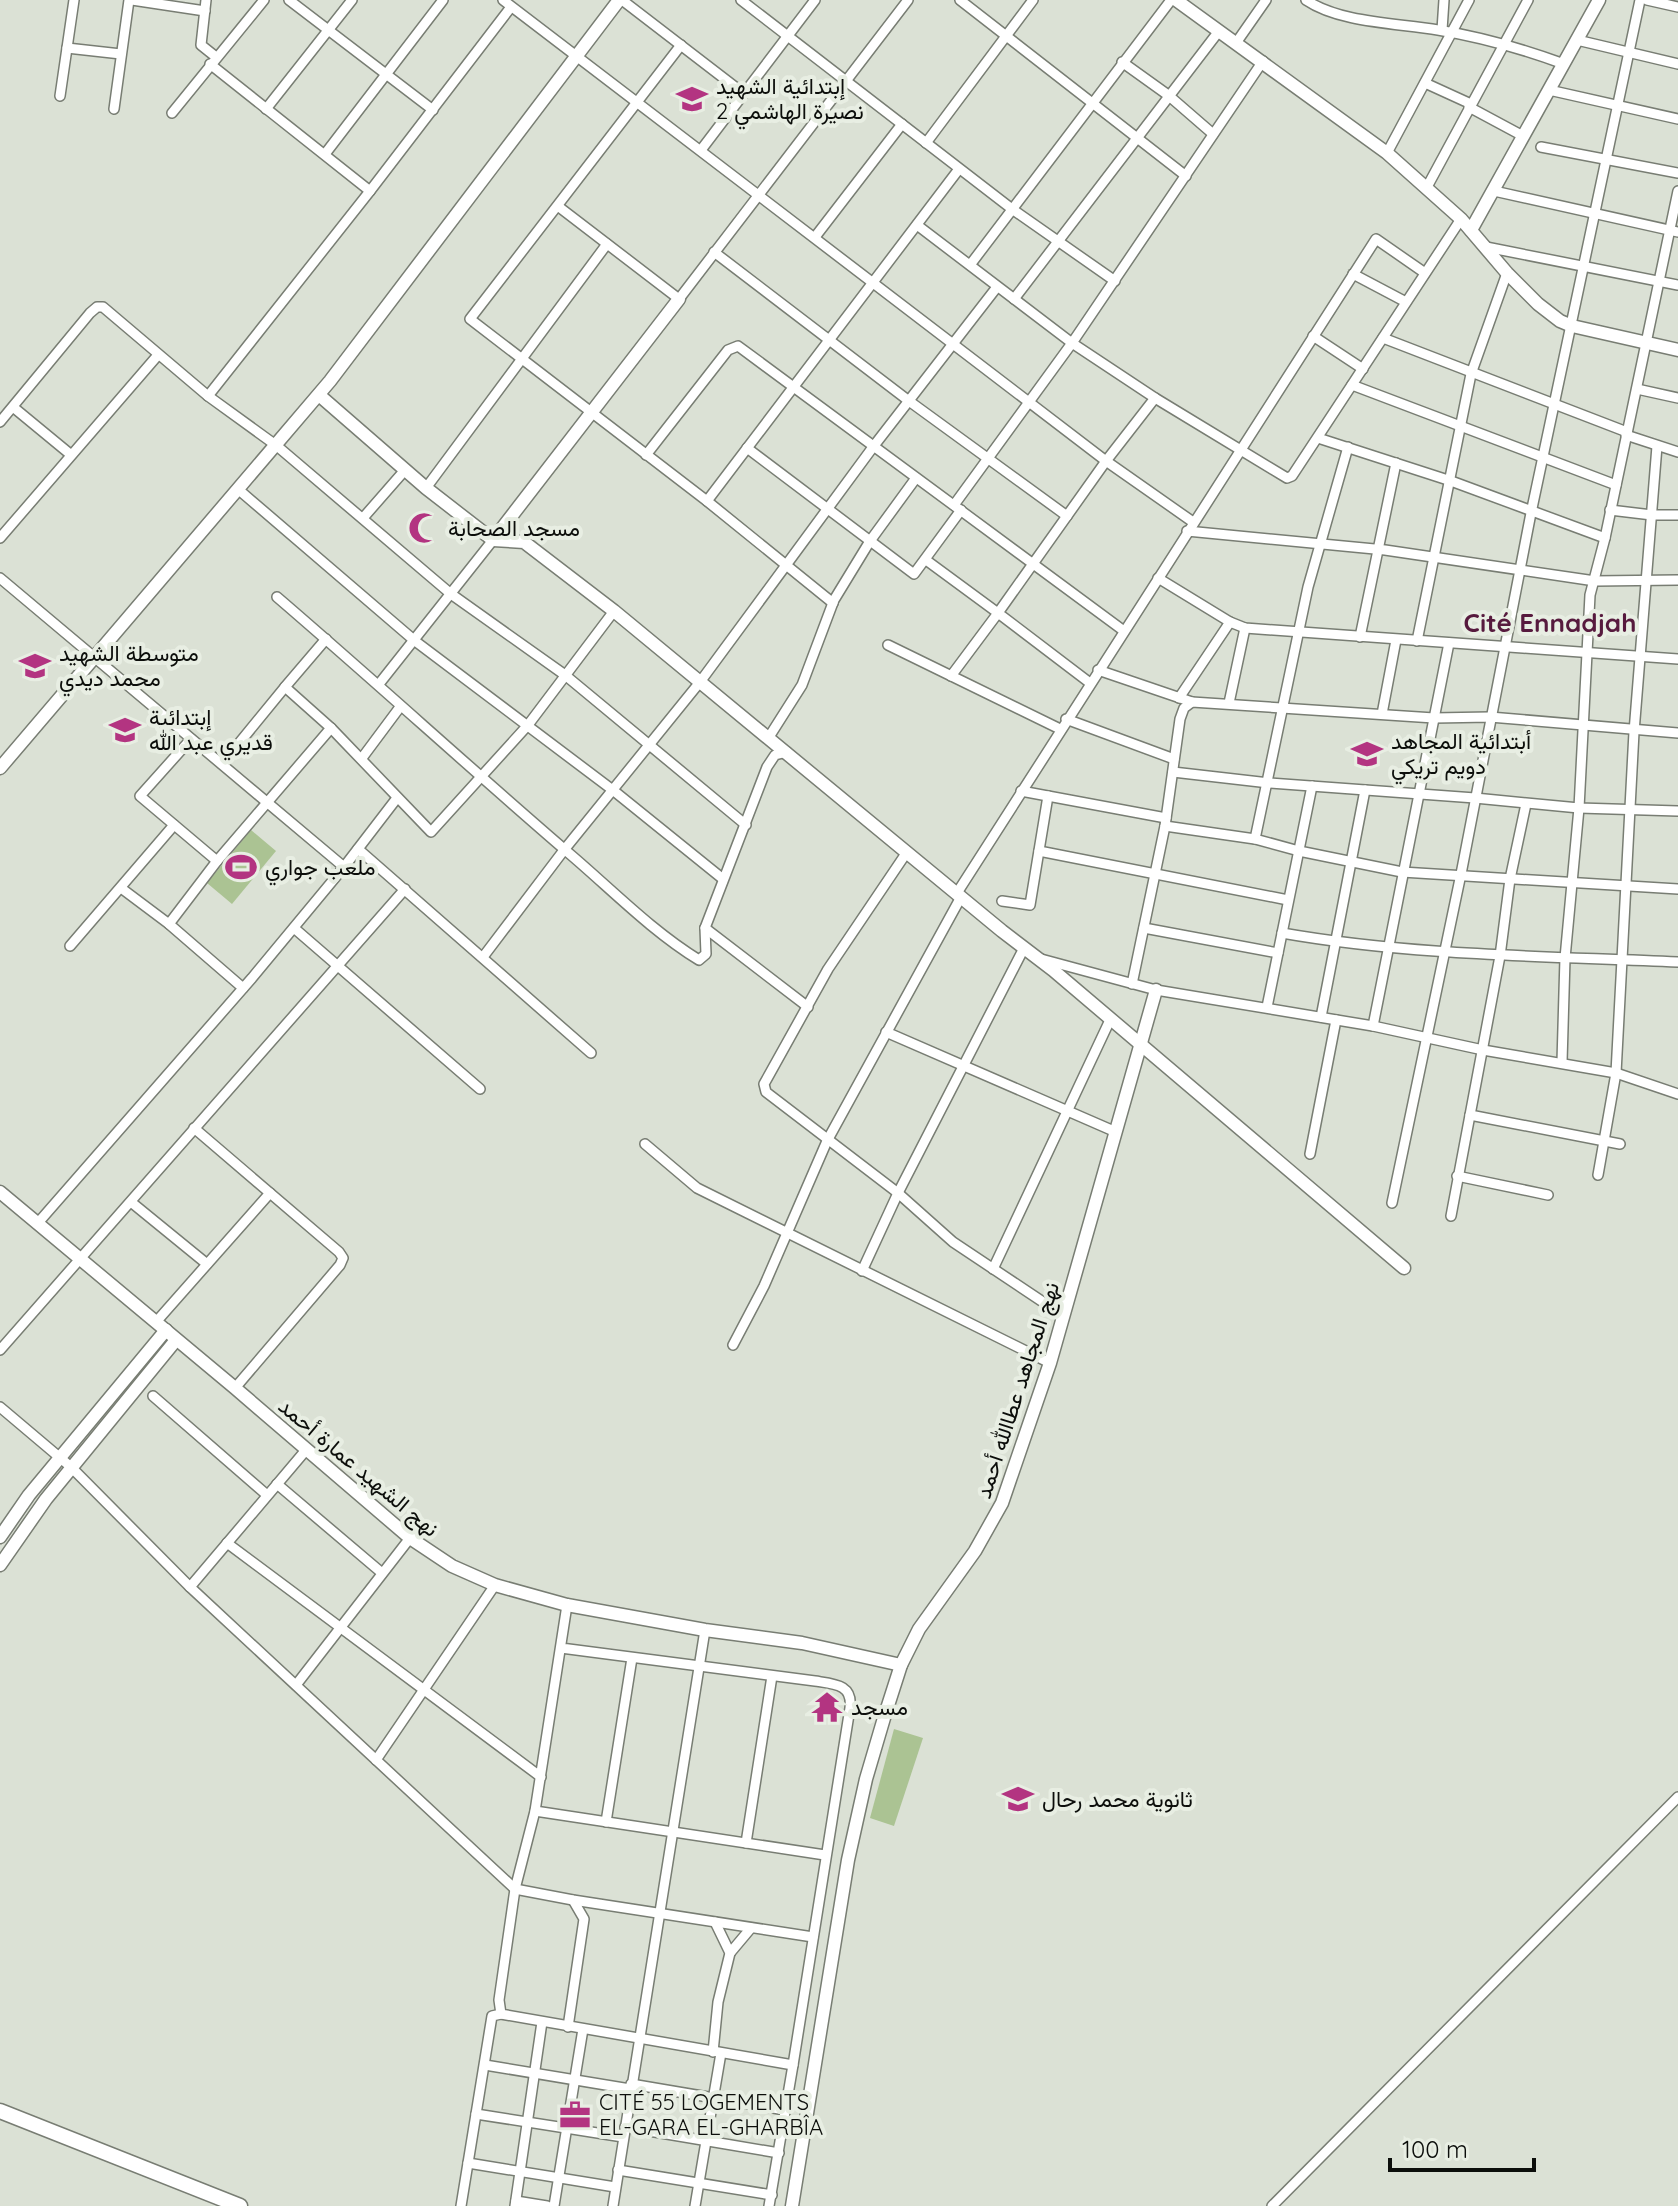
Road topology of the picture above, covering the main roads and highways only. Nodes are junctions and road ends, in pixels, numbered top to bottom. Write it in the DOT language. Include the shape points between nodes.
graph roads {
  1 [pos="0,2111"];
  2 [pos="240,2206"];
  1 -- 2 [label="main road"];
}
